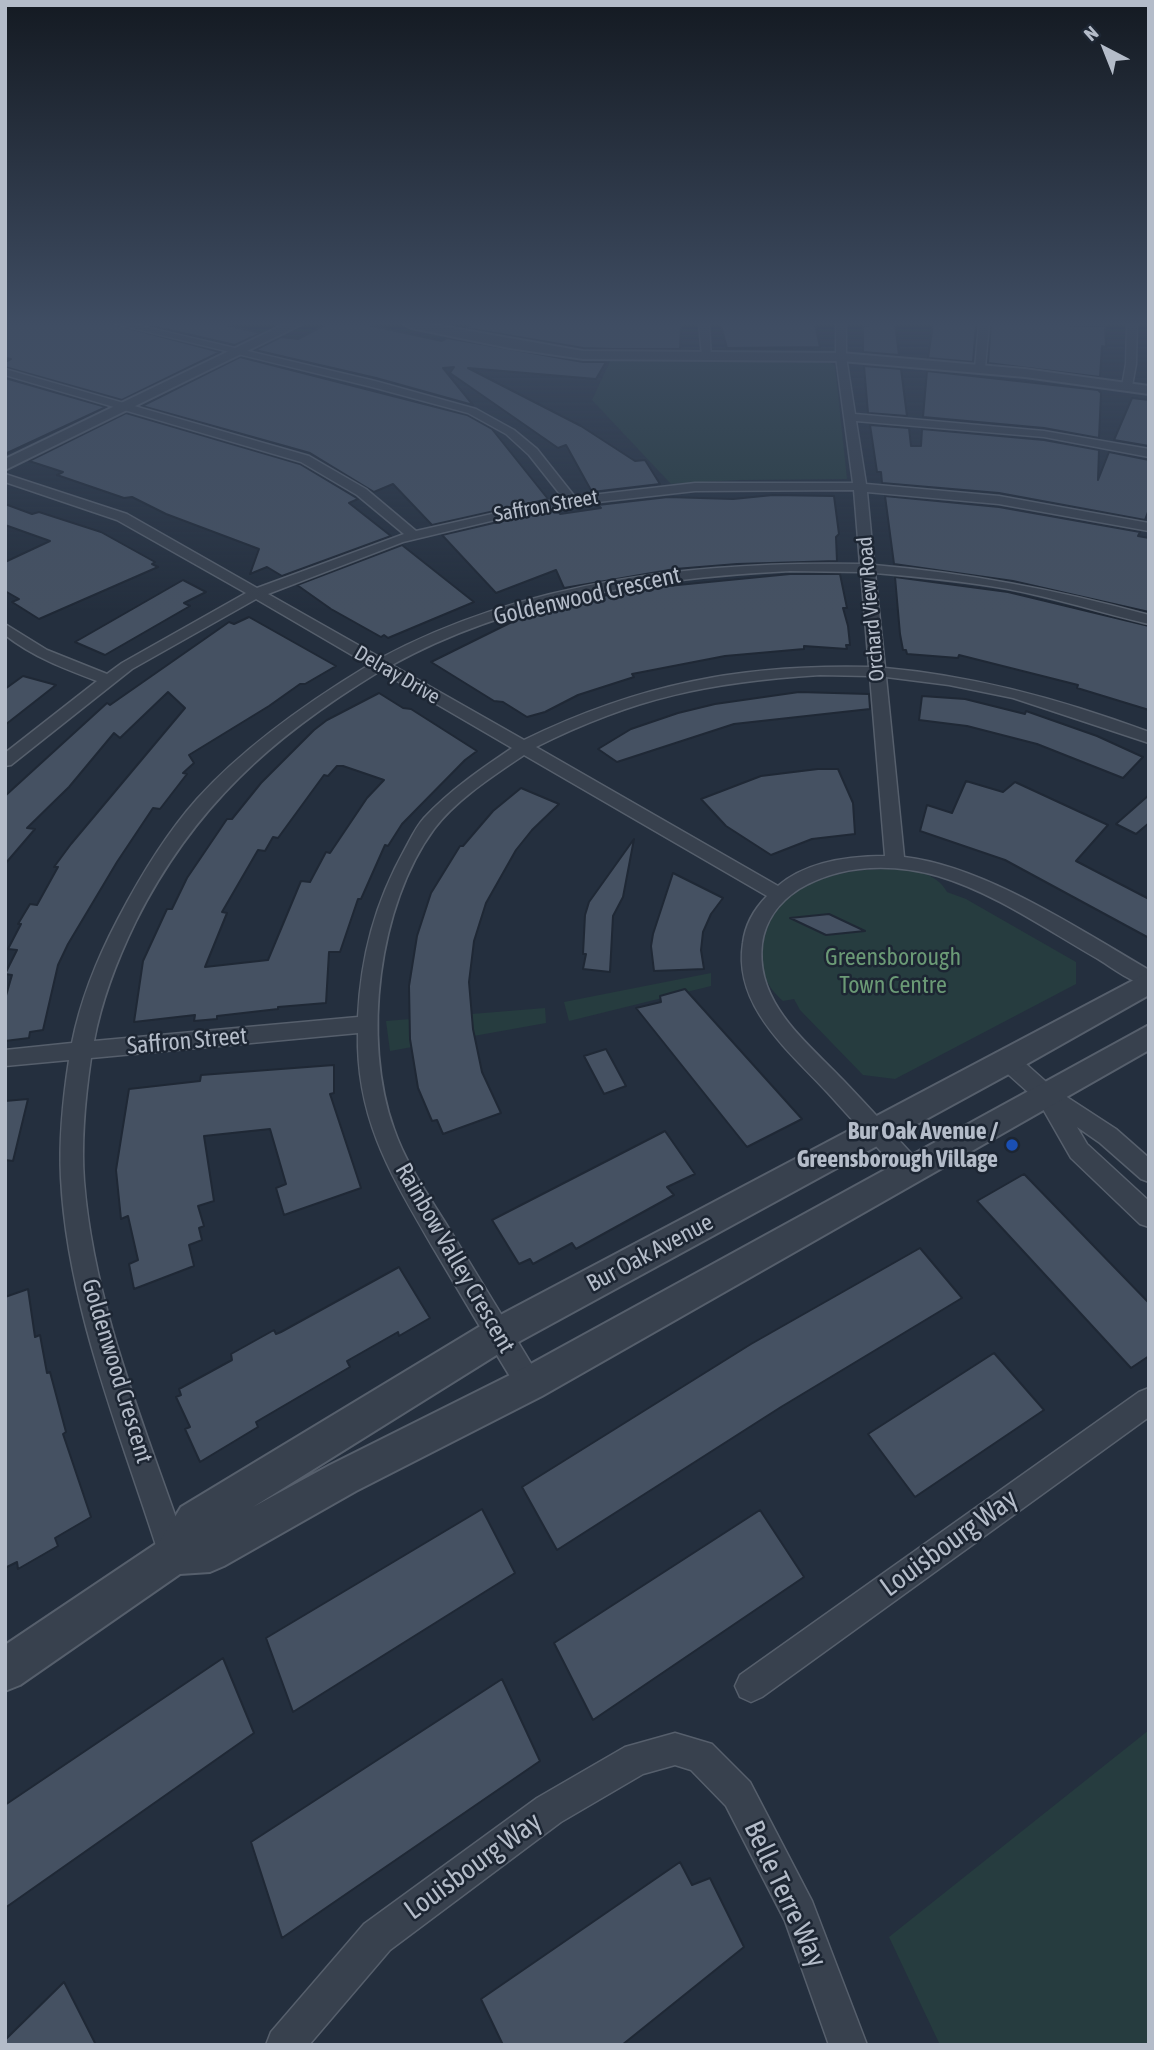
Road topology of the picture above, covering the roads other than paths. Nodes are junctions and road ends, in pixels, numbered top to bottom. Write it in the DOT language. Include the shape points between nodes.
graph roads {
  1 [pos="99,420"];
  2 [pos="165,420"];
  3 [pos="487,420"];
  4 [pos="851,420"];
  5 [pos="881,420"];
  6 [pos="1149,453"];
  7 [pos="5,465"];
  8 [pos="5,478"];
  9 [pos="860,485"];
  10 [pos="571,500"];
  11 [pos="1149,527"];
  12 [pos="412,534"];
  13 [pos="868,568"];
  14 [pos="257,594"];
  15 [pos="1149,620"];
  16 [pos="5,628"];
  17 [pos="380,665"];
  18 [pos="878,672"];
  19 [pos="108,680"];
  20 [pos="1149,738"];
  21 [pos="522,749"];
  22 [pos="5,761"];
  23 [pos="895,862"];
  24 [pos="779,895"];
  25 [pos="1149,981"];
  26 [pos="368,1024"];
  27 [pos="1149,1036"];
  28 [pos="81,1051"];
  29 [pos="5,1058"];
  30 [pos="1007,1061"];
  31 [pos="1045,1094"];
  32 [pos="877,1131"];
  33 [pos="911,1169"];
  34 [pos="1149,1172"];
  35 [pos="1149,1217"];
  36 [pos="499,1334"];
  37 [pos="529,1384"];
  38 [pos="1149,1401"];
  39 [pos="174,1555"];
  40 [pos="5,1670"];
  41 [pos="751,1686"];
  42 [pos="700,1756"];
  43 [pos="284,2045"];
  44 [pos="848,2045"];
  1 -- 7 [label="street"];
  2 -- 12 [label="street" via="305,459 332,471"];
  3 -- 10 [label="street" via="533,452"];
  4 -- 9 [label="street, Orchard View Road"];
  5 -- 6 [label="street" via="1044,434"];
  8 -- 14 [label="street, Delray Drive" via="122,517"];
  9 -- 10 [label="street, Saffron Street" via="747,484"];
  9 -- 11 [label="street, Saffron Street" via="980,496"];
  9 -- 13 [label="street, Orchard View Road"];
  10 -- 12 [label="street, Saffron Street"];
  12 -- 14 [label="street, Saffron Street"];
  13 -- 15 [label="street, Goldenwood Crescent" via="1000,583"];
  13 -- 17 [label="street, Goldenwood Crescent" via="757,567 637,579 475,622"];
  13 -- 18 [label="street, Orchard View Road"];
  14 -- 17 [label="street, Delray Drive"];
  14 -- 19 [label="street, Saffron Street" via="183,632"];
  16 -- 19 [label="street" via="23,645"];
  17 -- 21 [label="street, Delray Drive"];
  17 -- 28 [label="street, Goldenwood Crescent" via="309,711 241,766 193,814 140,894 102,970"];
  18 -- 20 [label="street, Rainbow Valley Crescent" via="1028,695"];
  18 -- 21 [label="street, Rainbow Valley Crescent" via="773,672 684,687 583,717"];
  18 -- 23 [label="street, Orchard View Road"];
  19 -- 22 [label="street, Saffron Street"];
  21 -- 24 [label="street, Delray Drive"];
  21 -- 26 [label="street, Rainbow Valley Crescent" via="478,779 430,822 400,872 371,961"];
  23 -- 24 [label="street" via="827,869"];
  23 -- 25 [label="street" via="942,871 983,886"];
  24 -- 32 [label="street" via="764,913 752,944 760,997 779,1026"];
  25 -- 30 [label="street, Bur Oak Avenue"];
  26 -- 28 [label="street, Saffron Street"];
  26 -- 36 [label="street, Rainbow Valley Crescent" via="377,1113 405,1179"];
  27 -- 31 [label="street, Bur Oak Avenue"];
  28 -- 29 [label="street, Saffron Street"];
  28 -- 39 [label="street, Goldenwood Crescent" via="72,1151 75,1215 99,1330"];
  30 -- 31 [label="street"];
  30 -- 32 [label="street, Bur Oak Avenue"];
  31 -- 33 [label="street, Bur Oak Avenue"];
  31 -- 34 [label="street" via="1108,1136"];
  31 -- 35 [label="street" via="1079,1151"];
  32 -- 33 [label="street"];
  32 -- 36 [label="street, Bur Oak Avenue"];
  33 -- 37 [label="street, Bur Oak Avenue"];
  36 -- 37 [label="street, Rainbow Valley Crescent"];
  36 -- 39 [label="street, Bur Oak Avenue" via="195,1521"];
  37 -- 39 [label="street, Bur Oak Avenue" via="332,1484 211,1552"];
  38 -- 41 [label="street, Louisbourg Way"];
  39 -- 40 [label="street, Bur Oak Avenue"];
  42 -- 43 [label="street, Louisbourg Way" via="675,1749 637,1759 549,1810 377,1937"];
  42 -- 44 [label="street, Belle Terre Way" via="738,1794 800,1913"];
}
